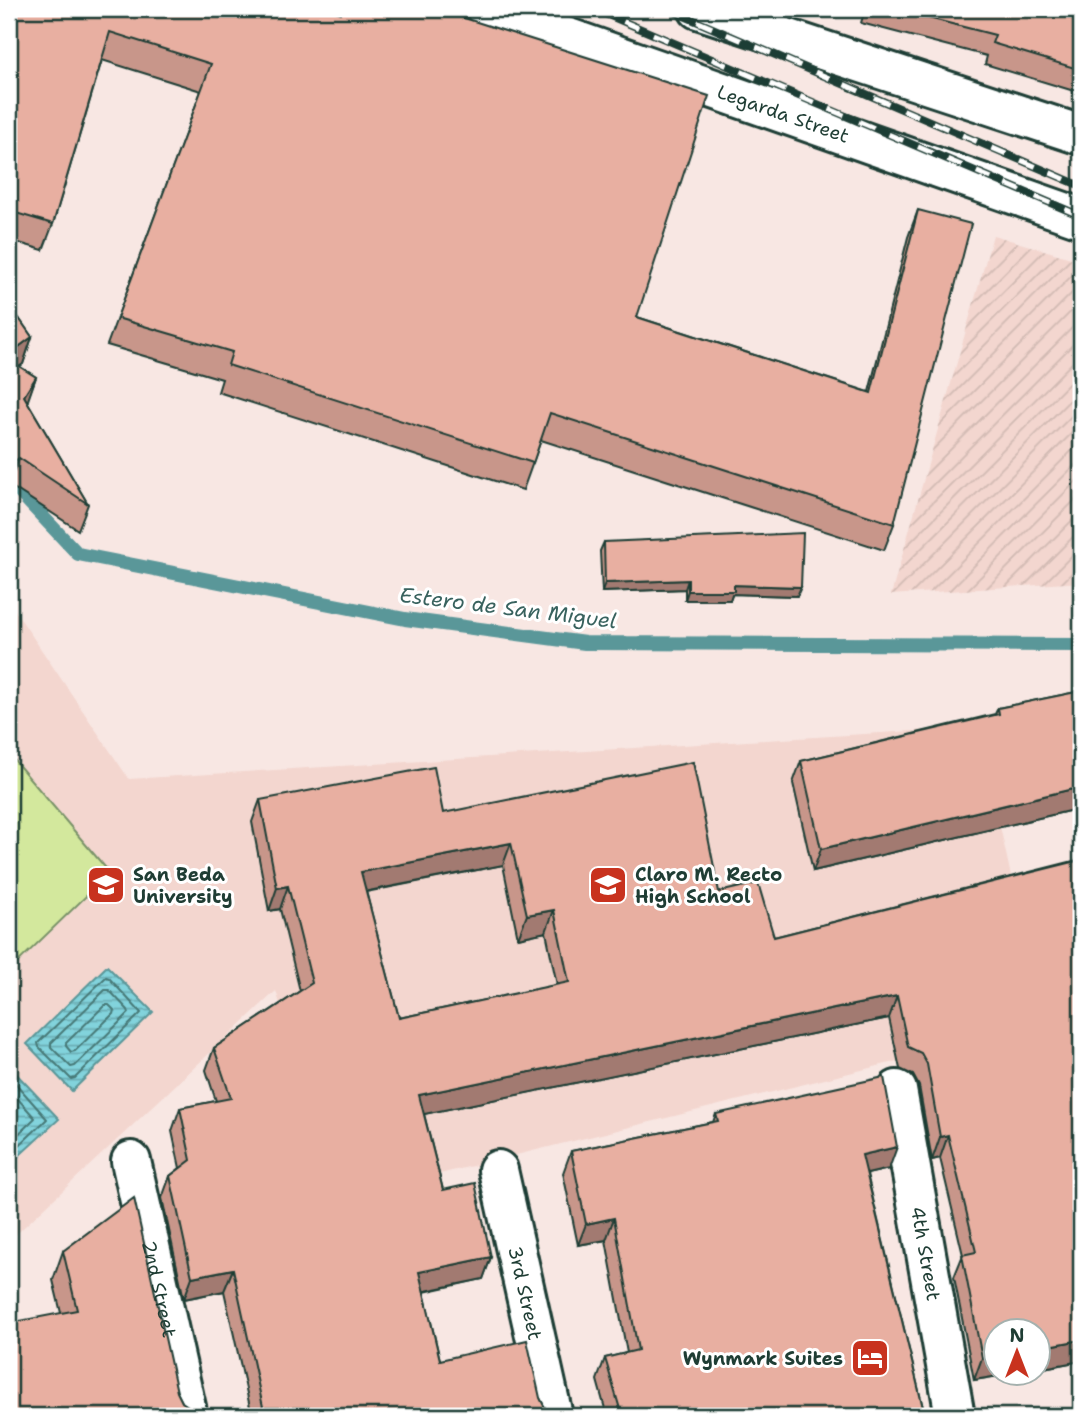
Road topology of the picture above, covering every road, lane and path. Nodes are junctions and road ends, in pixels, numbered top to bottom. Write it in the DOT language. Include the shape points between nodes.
graph roads {
  1 [pos="486,9"];
  2 [pos="698,9"];
  3 [pos="1081,135"];
  4 [pos="1081,218"];
  5 [pos="897,1090"];
  6 [pos="131,1161"];
  7 [pos="498,1170"];
  8 [pos="188,1416"];
  9 [pos="553,1416"];
  10 [pos="956,1416"];
  1 -- 4 [label="main road, Legarda Street"];
  2 -- 3 [label="main road"];
  5 -- 10 [label="main road, 4th Street"];
  6 -- 8 [label="main road, 2nd Street"];
  7 -- 9 [label="main road, 3rd Street"];
}
